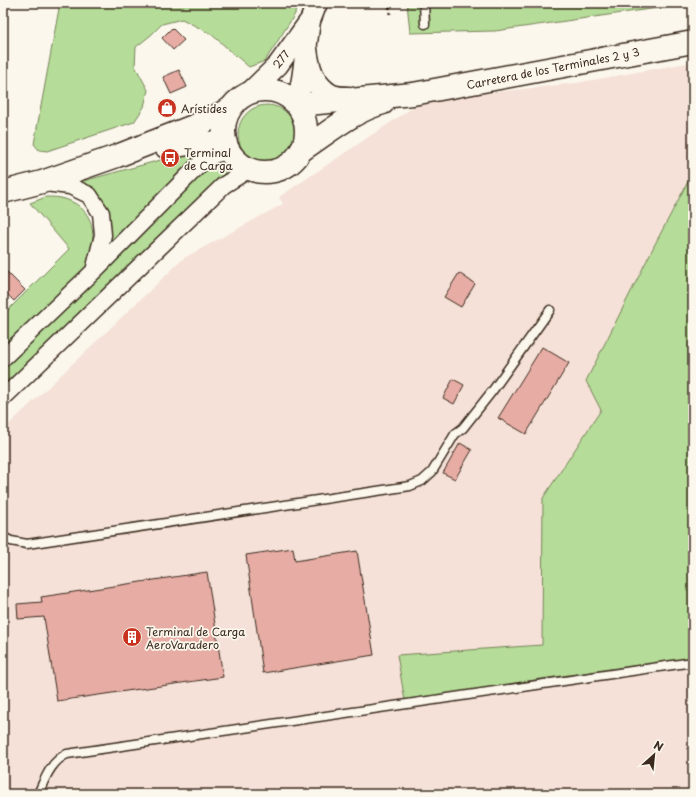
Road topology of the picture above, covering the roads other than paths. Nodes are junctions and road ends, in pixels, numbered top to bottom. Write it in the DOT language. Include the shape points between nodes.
graph roads {
  1 [pos="424,3"];
  2 [pos="313,12"];
  3 [pos="425,24"];
  4 [pos="693,42"];
  5 [pos="306,49"];
  6 [pos="248,94"];
  7 [pos="413,94"];
  8 [pos="356,99"];
  9 [pos="297,105"];
  10 [pos="231,108"];
  11 [pos="227,148"];
  12 [pos="302,150"];
  13 [pos="117,156"];
  14 [pos="248,170"];
  15 [pos="42,182"];
  16 [pos="3,192"];
  17 [pos="94,271"];
  18 [pos="550,310"];
  19 [pos="3,358"];
  20 [pos="3,398"];
  21 [pos="3,537"];
  22 [pos="693,662"];
  23 [pos="38,794"];
  1 -- 3 [label="lane"];
  2 -- 5 [label="street, 277"];
  2 -- 6 [label="street, 277" via="278,65"];
  4 -- 7 [label="main road, Carretera de los Terminales 2 y 3"];
  5 -- 8 [label="main road" via="311,74 322,88 331,95"];
  5 -- 9 [label="street, 277"];
  6 -- 9 [label="main road" via="274,91"];
  6 -- 10 [label="main road"];
  7 -- 8 [label="main road, Carretera de los Terminales 2 y 3"];
  7 -- 12 [label="main road, Carretera de los Terminales 2 y 3" via="372,106 339,124"];
  8 -- 9 [label="main road, Carretera de los Terminales 2 y 3"];
  9 -- 12 [label="main road" via="306,122 307,132"];
  10 -- 11 [label="main road" via="224,126"];
  10 -- 13 [label="main road" via="209,120"];
  11 -- 13 [label="main road" via="203,142"];
  11 -- 14 [label="main road" via="234,159"];
  11 -- 17 [label="street" via="201,163"];
  12 -- 14 [label="main road" via="293,162 281,169 267,172"];
  13 -- 15 [label="main road"];
  14 -- 20 [label="street" via="224,185"];
  15 -- 16 [label="main road"];
  15 -- 17 [label="street" via="70,186 89,195 101,213 103,235"];
  17 -- 19 [label="street"];
  18 -- 21 [label="lane" via="493,390 463,428 455,434 432,472 416,484 27,544"];
  22 -- 23 [label="lane" via="67,754 49,770"];
}
